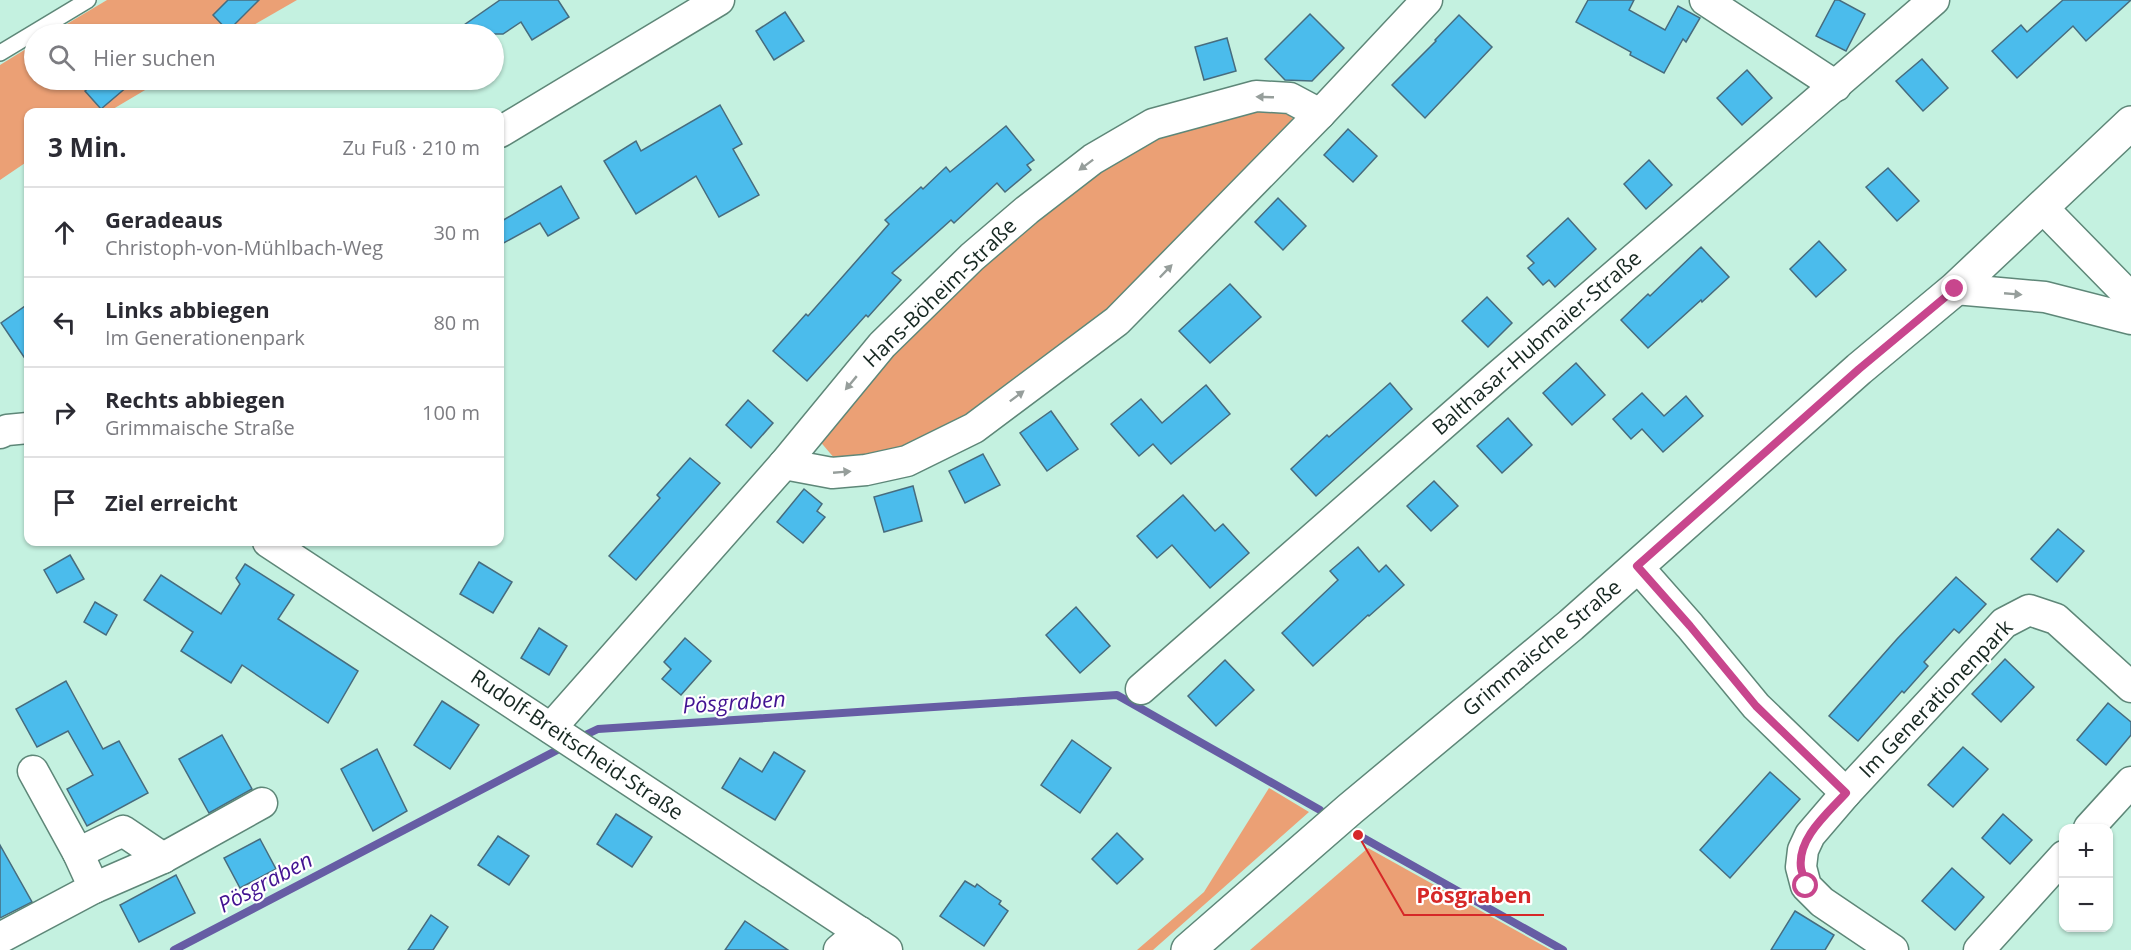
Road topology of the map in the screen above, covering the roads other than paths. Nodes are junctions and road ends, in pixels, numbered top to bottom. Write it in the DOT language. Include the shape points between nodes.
graph roads {
  1 [pos="88,0"];
  2 [pos="719,0"];
  3 [pos="1427,0"];
  4 [pos="1705,0"];
  5 [pos="1934,0"];
  6 [pos="47,24"];
  7 [pos="24,38"];
  8 [pos="0,52"];
  9 [pos="1836,86"];
  10 [pos="1320,114"];
  11 [pos="2131,123"];
  12 [pos="504,130"];
  13 [pos="2042,207"];
  14 [pos="1955,289"];
  15 [pos="2131,298"];
  16 [pos="2131,319"];
  17 [pos="24,428"];
  18 [pos="0,433"];
  19 [pos="784,464"];
  20 [pos="274,546"];
  21 [pos="1637,566"];
  22 [pos="2131,687"];
  23 [pos="1141,689"];
  24 [pos="566,738"];
  25 [pos="33,771"];
  26 [pos="2131,782"];
  27 [pos="1846,793"];
  28 [pos="262,803"];
  29 [pos="2093,824"];
  30 [pos="78,853"];
  31 [pos="163,858"];
  32 [pos="2059,862"];
  33 [pos="94,888"];
  34 [pos="0,938"];
  35 [pos="849,941"];
  36 [pos="887,950"];
  37 [pos="1188,950"];
  38 [pos="1893,950"];
  39 [pos="1979,950"];
  1 -- 6 [label="lane"];
  2 -- 12 [label="street"];
  3 -- 10 [label="street"];
  4 -- 9 [label="street"];
  5 -- 9 [label="street, Balthasar-Hubmaier-Straße"];
  7 -- 8 [label="lane"];
  9 -- 23 [label="street, Balthasar-Hubmaier-Straße"];
  19 -- 10 [label="street, one-way" via="832,473 866,470 907,461 974,428 1117,321"];
  10 -- 19 [label="street, Hans-Böheim-Straße, one-way" via="1290,98 1256,96 1153,124 1093,159 1027,210 882,345"];
  11 -- 13 [label="main road, Grimmaische Straße"];
  13 -- 14 [label="main road, Grimmaische Straße"];
  13 -- 15 [label="street"];
  14 -- 16 [label="street, one-way" via="2045,297"];
  14 -- 21 [label="main road, Grimmaische Straße"];
  17 -- 18 [label="street"];
  19 -- 24 [label="street, Hans-Böheim-Straße"];
  20 -- 24 [label="street, Rudolf-Breitscheid-Straße"];
  21 -- 27 [label="street, Im Generationenpark" via="1756,706"];
  21 -- 37 [label="main road, Grimmaische Straße"];
  22 -- 27 [label="street, Im Generationenpark" via="2056,619 2029,610 2004,623"];
  24 -- 35 [label="street, Rudolf-Breitscheid-Straße"];
  25 -- 30 [label="street"];
  26 -- 29 [label="street"];
  27 -- 38 [label="street" via="1810,835 1803,850 1801,867 1806,886 1822,902"];
  28 -- 31 [label="street"];
  30 -- 31 [label="street" via="123,831"];
  30 -- 33 [label="street"];
  31 -- 33 [label="street"];
  32 -- 39 [label="street"];
  33 -- 34 [label="street"];
  35 -- 36 [label="street, Rudolf-Breitscheid-Straße"];
}
